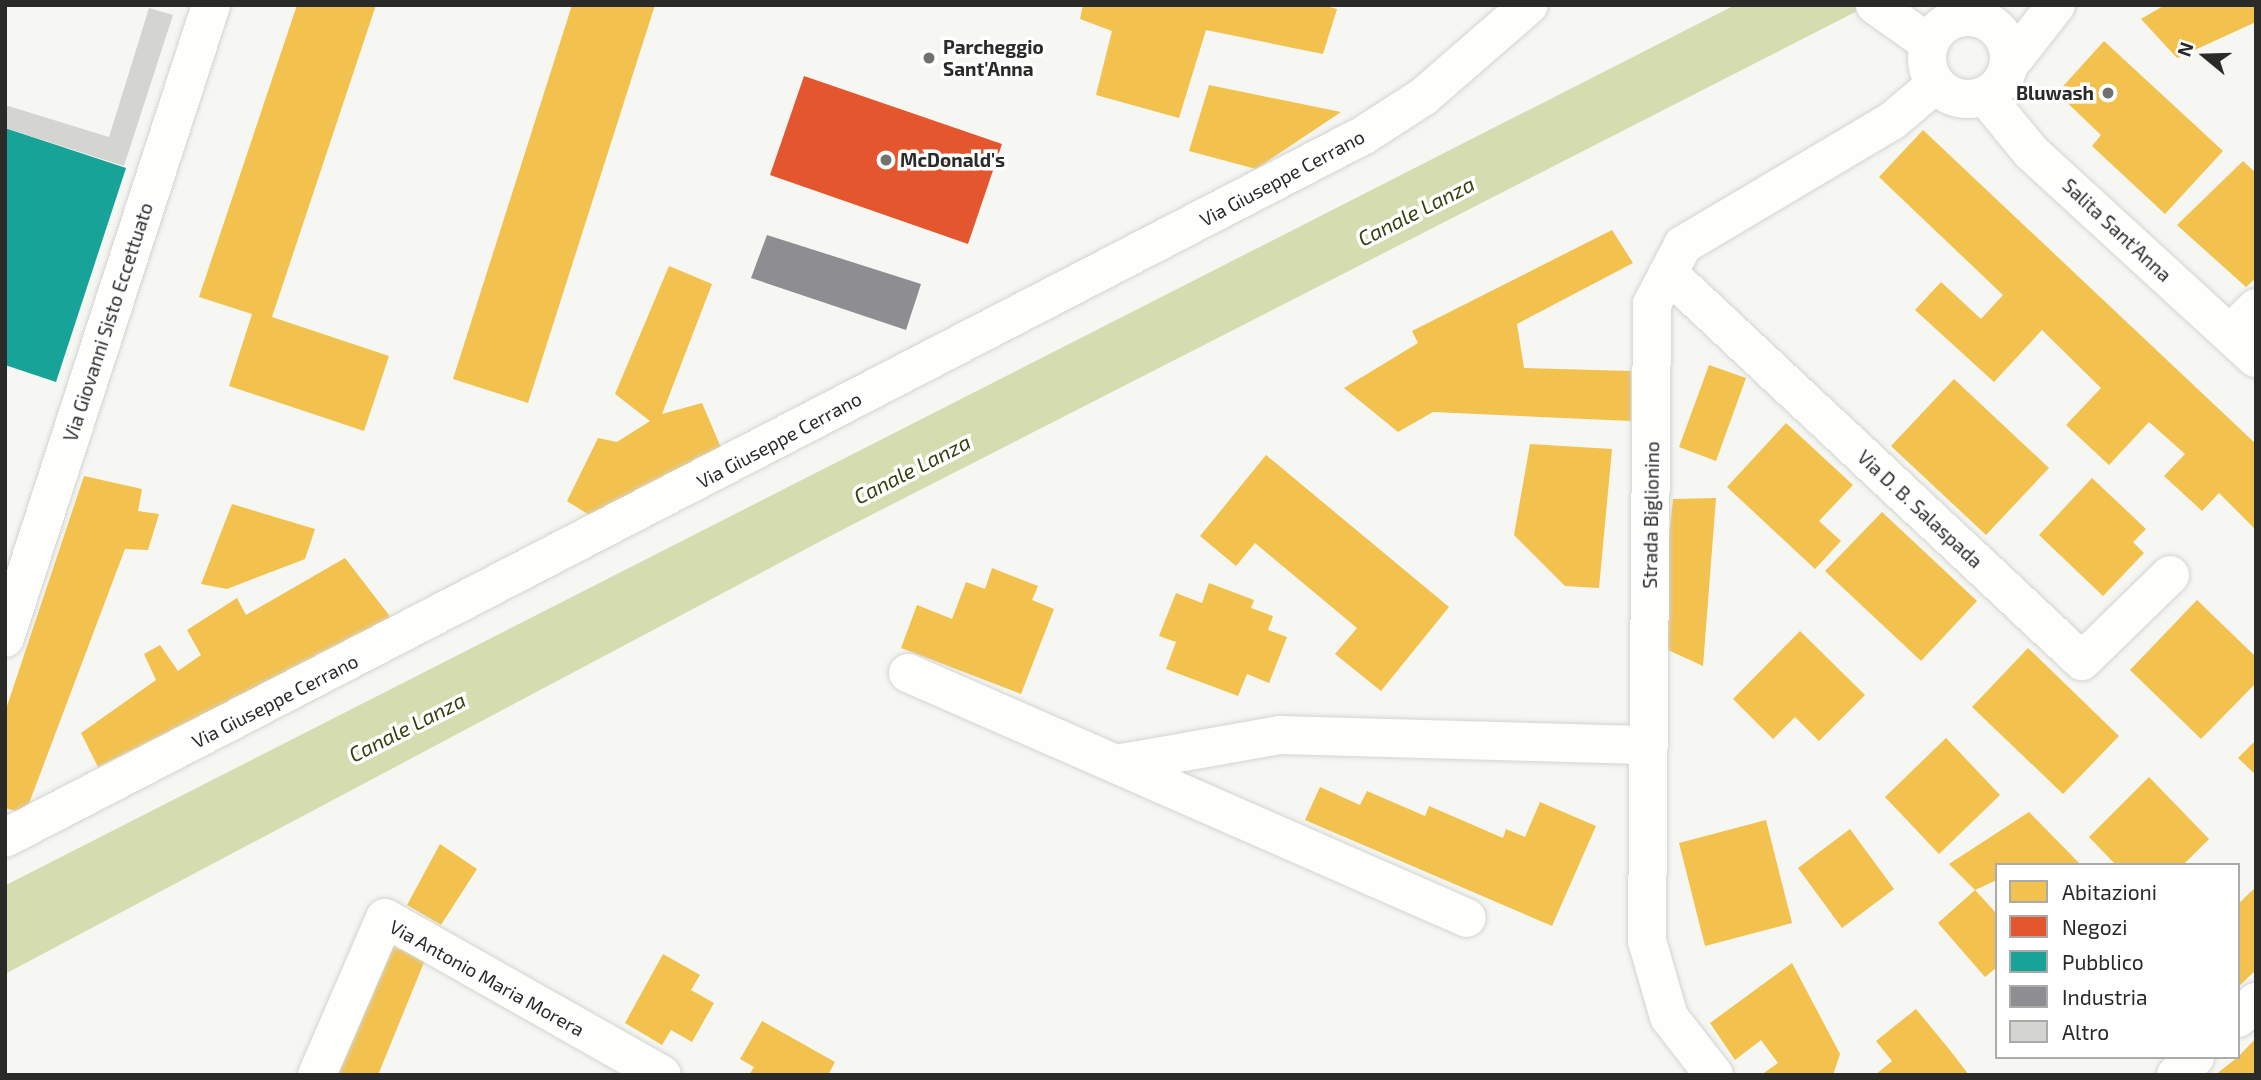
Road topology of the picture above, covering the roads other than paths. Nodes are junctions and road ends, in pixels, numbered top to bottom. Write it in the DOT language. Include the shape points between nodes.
graph roads {
  1 [pos="211,5"];
  2 [pos="1529,5"];
  3 [pos="2032,5"];
  4 [pos="2056,5"];
  5 [pos="1884,13"];
  6 [pos="1985,20"];
  7 [pos="1930,44"];
  8 [pos="2009,65"];
  9 [pos="1936,84"];
  10 [pos="1985,96"];
  11 [pos="1668,273"];
  12 [pos="2247,333"];
  13 [pos="2170,575"];
  14 [pos="5,638"];
  15 [pos="908,673"];
  16 [pos="1648,745"];
  17 [pos="1116,764"];
  18 [pos="5,838"];
  19 [pos="1467,918"];
  20 [pos="2256,1002"];
  21 [pos="2240,1016"];
  22 [pos="2158,1059"];
  23 [pos="2193,1059"];
  24 [pos="317,1075"];
  25 [pos="662,1075"];
  26 [pos="1714,1075"];
  27 [pos="2174,1075"];
  1 -- 14 [label="street, Via Giovanni Sisto Eccettuato"];
  2 -- 18 [label="street, Via Giuseppe Cerrano" via="1423,97 1364,135"];
  3 -- 6 [label="street"];
  4 -- 8 [label="street"];
  5 -- 7 [label="street"];
  6 -- 7 [label="street" via="1959,18 1946,23"];
  6 -- 8 [label="street" via="2005,38"];
  7 -- 9 [label="street" via="1927,58"];
  8 -- 10 [label="street" via="1997,89"];
  9 -- 10 [label="street" via="1958,98"];
  9 -- 11 [label="street, Strada Biglionino" via="1892,121 1683,245"];
  10 -- 12 [label="street, Salita Sant'Anna" via="2031,152"];
  11 -- 13 [label="street, Via D. B. Salaspada" via="2082,661"];
  11 -- 16 [label="street, Strada Biglionino" via="1653,304"];
  15 -- 17 [label="street"];
  16 -- 17 [label="street" via="1280,735"];
  16 -- 26 [label="street, Strada Biglionino" via="1647,941 1669,1017"];
  17 -- 19 [label="street"];
  20 -- 21 [label="street"];
  22 -- 27 [label="street"];
  23 -- 27 [label="street"];
  24 -- 25 [label="street, Via Antonio Maria Morera" via="385,918"];
}
